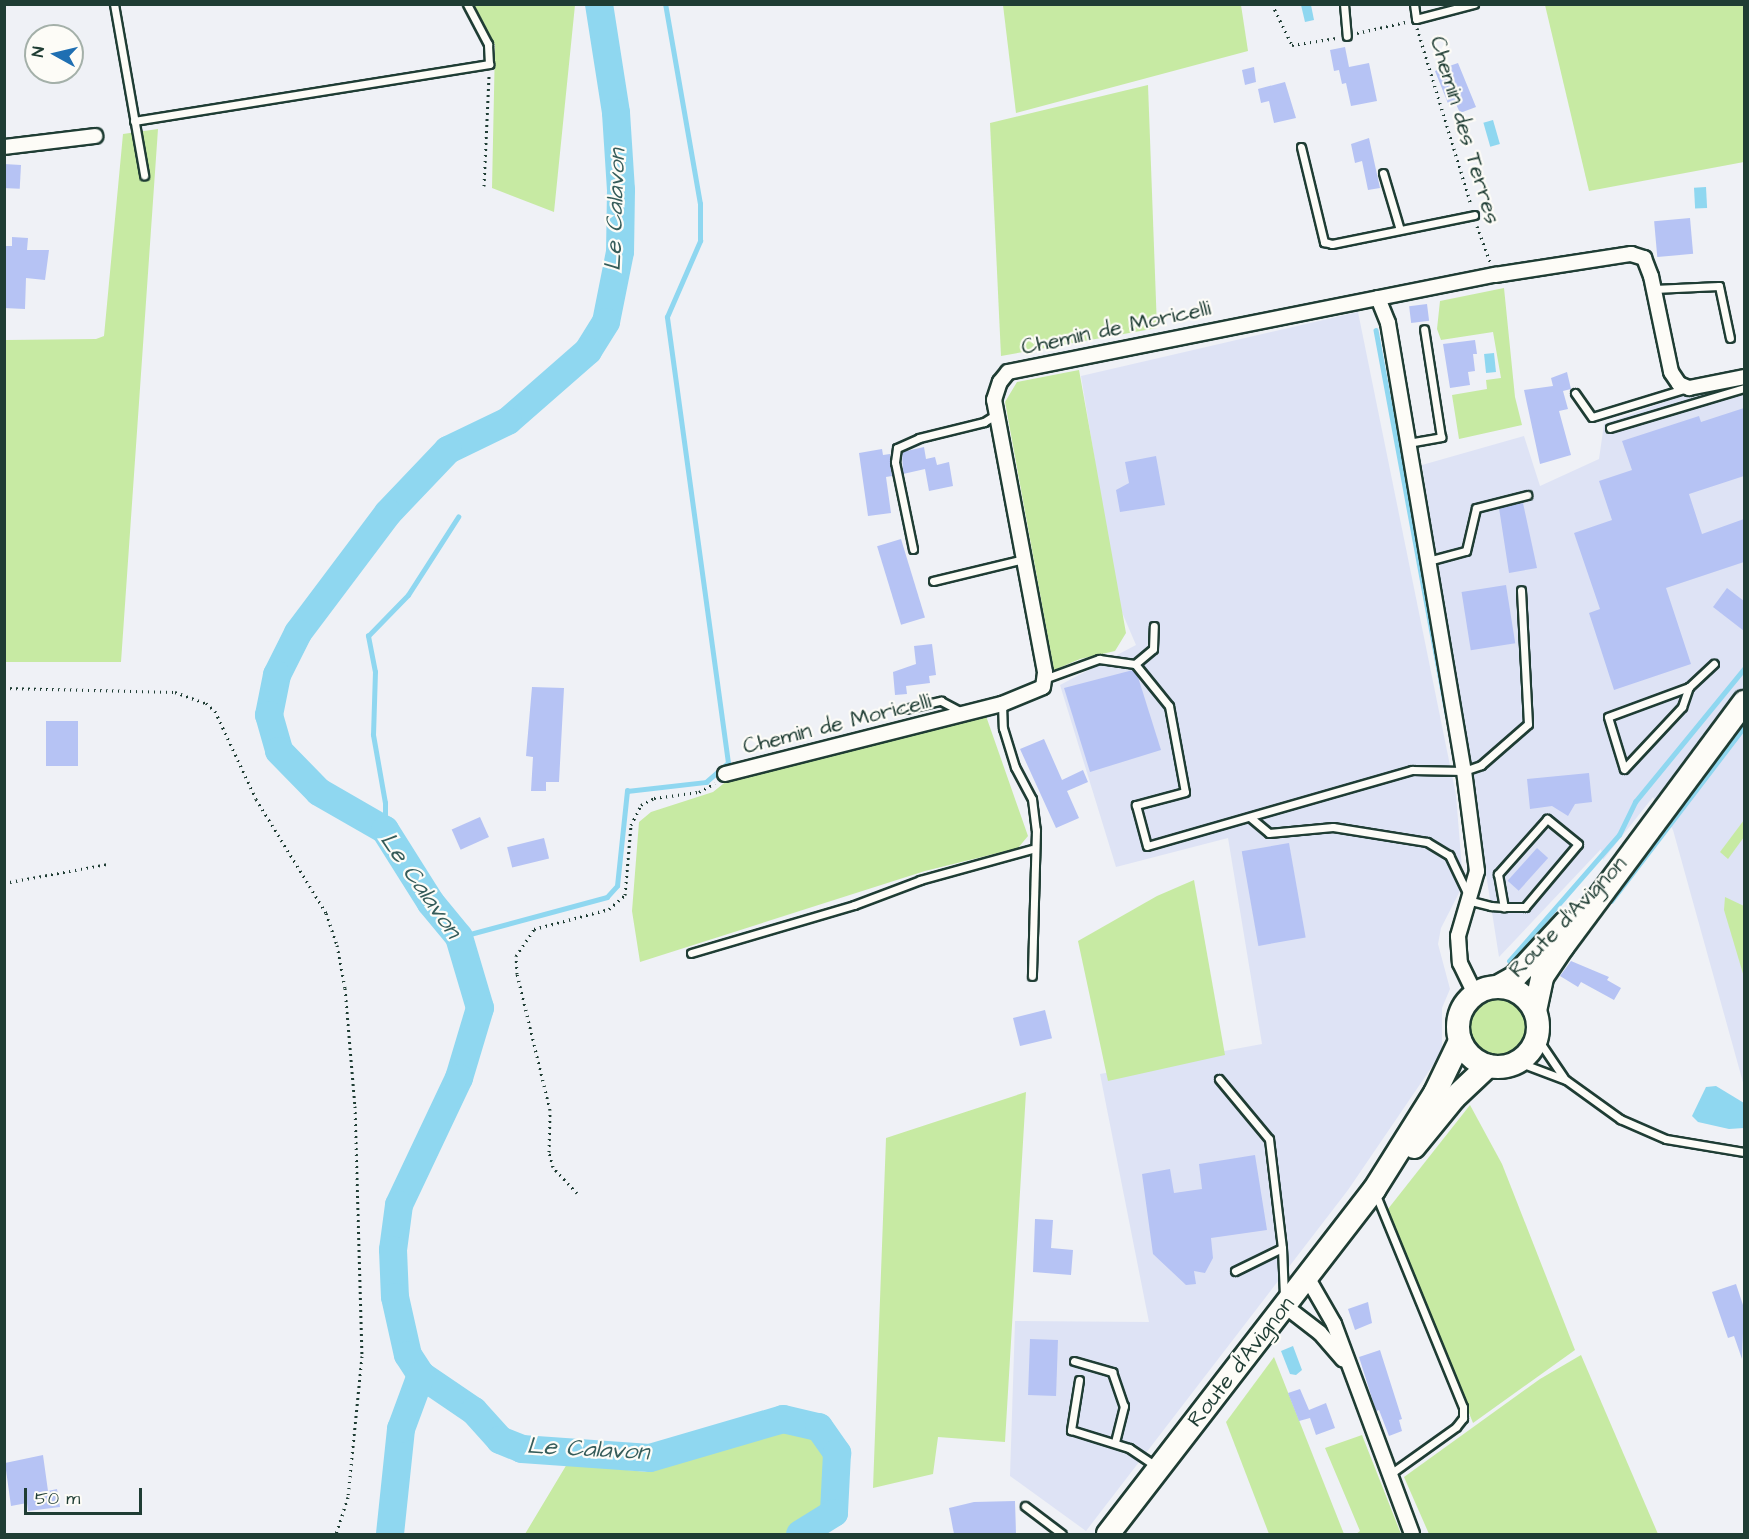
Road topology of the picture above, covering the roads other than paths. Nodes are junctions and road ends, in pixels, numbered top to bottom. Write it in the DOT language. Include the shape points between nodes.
graph roads {
  1 [pos="114,4"];
  2 [pos="467,4"];
  3 [pos="1344,4"];
  4 [pos="1414,4"];
  5 [pos="1474,4"];
  6 [pos="1347,36"];
  7 [pos="134,121"];
  8 [pos="95,136"];
  9 [pos="4,147"];
  10 [pos="1301,147"];
  11 [pos="1383,173"];
  12 [pos="144,175"];
  13 [pos="1474,215"];
  14 [pos="1400,230"];
  15 [pos="1654,289"];
  16 [pos="1378,298"];
  17 [pos="1424,329"];
  18 [pos="1730,338"];
  19 [pos="1744,377"];
  20 [pos="1689,388"];
  21 [pos="1744,388"];
  22 [pos="1575,393"];
  23 [pos="997,414"];
  24 [pos="1610,428"];
  25 [pos="1408,443"];
  26 [pos="1527,495"];
  27 [pos="913,549"];
  28 [pos="1024,559"];
  29 [pos="1428,561"];
  30 [pos="933,581"];
  31 [pos="1521,590"];
  32 [pos="1154,626"];
  33 [pos="1135,664"];
  34 [pos="1713,664"];
  35 [pos="1044,679"];
  36 [pos="1689,687"];
  37 [pos="1744,702"];
  38 [pos="1002,704"];
  39 [pos="905,709"];
  40 [pos="964,714"];
  41 [pos="1464,771"];
  42 [pos="725,774"];
  43 [pos="1251,818"];
  44 [pos="1635,847"];
  45 [pos="1032,849"];
  46 [pos="1471,901"];
  47 [pos="1504,907"];
  48 [pos="691,953"];
  49 [pos="1032,976"];
  50 [pos="1499,986"];
  51 [pos="1475,994"];
  52 [pos="1535,1011"];
  53 [pos="1537,1038"];
  54 [pos="1460,1041"];
  55 [pos="1518,1062"];
  56 [pos="1488,1066"];
  57 [pos="1219,1079"];
  58 [pos="1566,1080"];
  59 [pos="1744,1152"];
  60 [pos="1374,1190"];
  61 [pos="1282,1248"];
  62 [pos="1235,1271"];
  63 [pos="1306,1277"];
  64 [pos="1285,1306"];
  65 [pos="1074,1361"];
  66 [pos="1349,1366"];
  67 [pos="1079,1380"];
  68 [pos="1115,1443"];
  69 [pos="1159,1469"];
  70 [pos="1390,1474"];
  71 [pos="1025,1506"];
  72 [pos="1062,1534"];
  73 [pos="1108,1534"];
  74 [pos="1412,1534"];
  1 -- 7 [label="lane"];
  2 -- 7 [label="lane" via="488,44 489,64"];
  3 -- 6 [label="lane"];
  4 -- 5 [label="lane" via="1416,20"];
  7 -- 12 [label="lane"];
  8 -- 9 [label="street"];
  10 -- 14 [label="lane" via="1324,242 1332,244"];
  11 -- 14 [label="lane"];
  13 -- 14 [label="lane"];
  15 -- 16 [label="street, Chemin de Moricelli" via="1644,258 1631,254"];
  15 -- 18 [label="lane" via="1719,286"];
  15 -- 20 [label="street, Chemin de Moricelli" via="1671,372 1679,384"];
  16 -- 23 [label="street, Chemin de Moricelli" via="1008,372 994,400"];
  16 -- 25 [label="street" via="1388,323"];
  17 -- 25 [label="lane" via="1441,437"];
  19 -- 20 [label="street"];
  20 -- 22 [label="lane" via="1592,417"];
  21 -- 24 [label="lane"];
  23 -- 27 [label="lane" via="984,422 919,438 897,448 895,462"];
  23 -- 28 [label="street, Chemin de Moricelli"];
  25 -- 29 [label="street"];
  26 -- 29 [label="lane" via="1476,508 1466,551"];
  28 -- 30 [label="lane"];
  28 -- 35 [label="street, Chemin de Moricelli"];
  29 -- 41 [label="street"];
  31 -- 41 [label="lane" via="1528,724 1481,765"];
  32 -- 33 [label="lane" via="1153,649"];
  33 -- 35 [label="lane" via="1099,659"];
  33 -- 43 [label="lane" via="1169,706 1185,792 1136,805 1147,846"];
  34 -- 36 [label="lane"];
  35 -- 38 [label="street, Chemin de Moricelli" via="1043,687"];
  36 -- 36 [label="lane" via="1682,707 1624,769 1608,717"];
  37 -- 44 [label="main road, Route d'Avignon"];
  38 -- 40 [label="street, Chemin de Moricelli"];
  38 -- 45 [label="lane" via="1003,729 1015,767 1032,799 1036,830"];
  39 -- 40 [label="lane" via="941,701"];
  40 -- 42 [label="street, Chemin de Moricelli"];
  41 -- 43 [label="lane" via="1412,770"];
  41 -- 46 [label="street" via="1478,871"];
  43 -- 46 [label="lane" via="1269,833 1333,827 1427,842 1449,855"];
  44 -- 50 [label="main road, Route d'Avignon" via="1515,976"];
  44 -- 52 [label="main road, Route d'Avignon" via="1542,977"];
  45 -- 48 [label="lane" via="920,880 854,905"];
  45 -- 49 [label="lane"];
  46 -- 47 [label="lane"];
  46 -- 51 [label="street" via="1458,936 1460,963"];
  47 -- 47 [label="lane" via="1525,907 1578,844 1547,819 1498,874"];
  50 -- 51 [label="main road"];
  50 -- 52 [label="main road" via="1521,993"];
  51 -- 54 [label="main road" via="1460,1015"];
  52 -- 53 [label="main road"];
  53 -- 55 [label="main road"];
  53 -- 58 [label="lane"];
  54 -- 56 [label="main road" via="1474,1059"];
  54 -- 60 [label="main road, Route d'Avignon" via="1435,1093"];
  55 -- 56 [label="main road"];
  55 -- 58 [label="lane"];
  56 -- 60 [label="main road, Route d'Avignon" via="1454,1098 1398,1167"];
  57 -- 61 [label="lane" via="1269,1139"];
  58 -- 59 [label="lane" via="1620,1119 1666,1139"];
  60 -- 63 [label="main road, Route d'Avignon"];
  60 -- 70 [label="lane" via="1463,1407 1463,1418 1456,1427"];
  61 -- 62 [label="lane"];
  61 -- 64 [label="lane"];
  63 -- 64 [label="main road, Route d'Avignon"];
  63 -- 66 [label="street" via="1334,1324"];
  64 -- 66 [label="street" via="1320,1333"];
  64 -- 69 [label="main road, Route d'Avignon"];
  65 -- 68 [label="lane" via="1112,1372 1124,1406"];
  66 -- 70 [label="street"];
  67 -- 68 [label="lane" via="1071,1430"];
  68 -- 69 [label="lane"];
  69 -- 73 [label="main road, Route d'Avignon"];
  70 -- 74 [label="street"];
  71 -- 72 [label="lane"];
}
